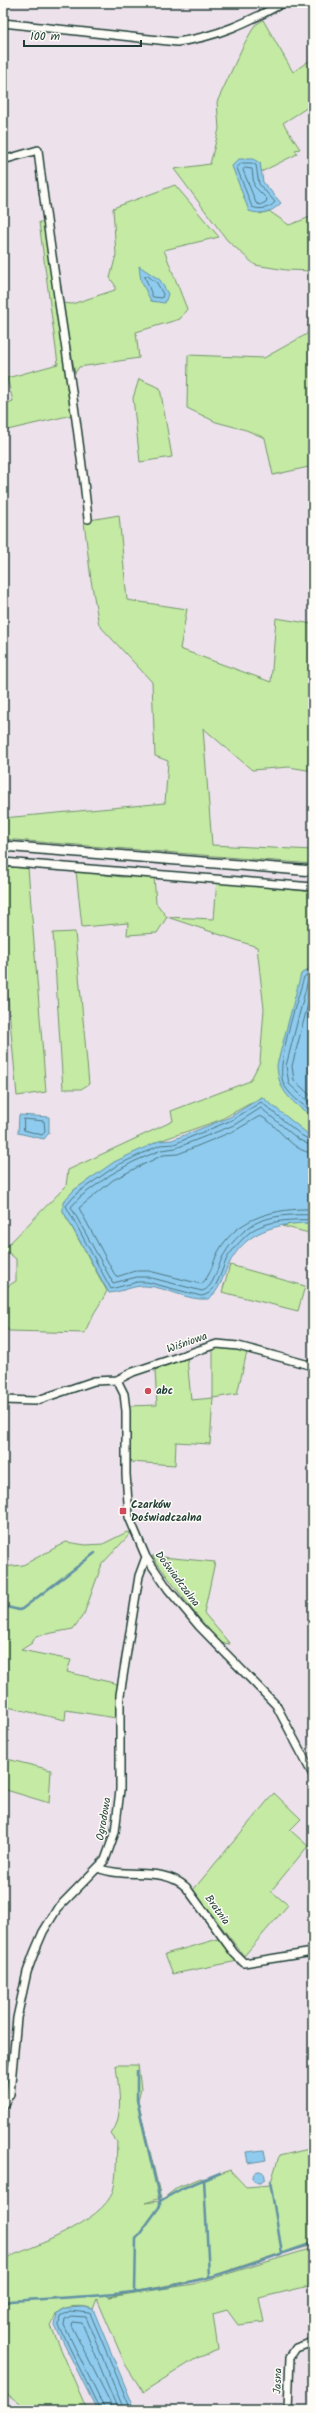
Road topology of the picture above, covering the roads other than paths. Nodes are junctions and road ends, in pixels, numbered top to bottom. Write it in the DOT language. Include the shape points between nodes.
graph roads {
  1 [pos="283,3"];
  2 [pos="311,3"];
  3 [pos="313,7"];
  4 [pos="3,23"];
  5 [pos="3,160"];
  6 [pos="88,519"];
  7 [pos="3,846"];
  8 [pos="3,862"];
  9 [pos="313,871"];
  10 [pos="313,887"];
  11 [pos="313,1366"];
  12 [pos="117,1380"];
  13 [pos="3,1400"];
  14 [pos="146,1557"];
  15 [pos="313,1775"];
  16 [pos="98,1868"];
  17 [pos="313,1952"];
  18 [pos="3,2105"];
  19 [pos="313,2342"];
  20 [pos="288,2410"];
  1 -- 4 [label="street" via="230,30 177,42"];
  2 -- 3 [label="main road"];
  5 -- 6 [label="street" via="38,150 60,313 70,365"];
  7 -- 9 [label="main road"];
  8 -- 10 [label="street"];
  11 -- 12 [label="street, Wiśniowa" via="238,1346 217,1344 133,1372"];
  12 -- 13 [label="street" via="94,1382 34,1401"];
  12 -- 14 [label="street, Doświadczalna" via="124,1394 126,1412 129,1517"];
  14 -- 15 [label="street, Doświadczalna" via="168,1589 203,1631 276,1705"];
  14 -- 16 [label="street, Ogrodowa" via="139,1576 120,1696 120,1790 115,1832 105,1860"];
  16 -- 17 [label="street, Bratnia" via="108,1872 164,1875 179,1881 244,1963"];
  16 -- 18 [label="street, Ogrodowa" via="57,1910 34,1953 17,2018 10,2094"];
  19 -- 20 [label="street, Jasna" via="296,2348 290,2357"];
}
